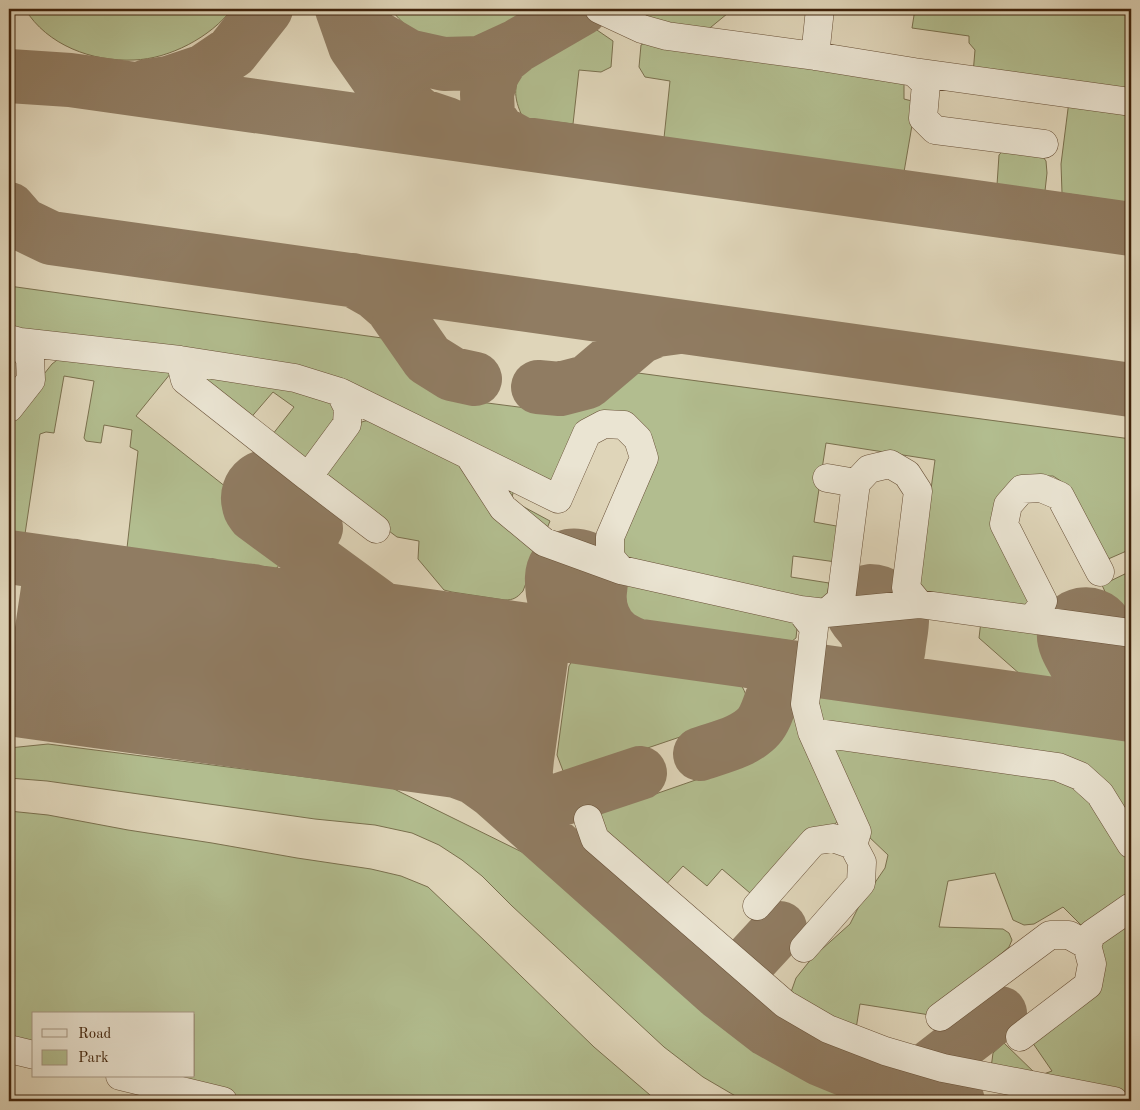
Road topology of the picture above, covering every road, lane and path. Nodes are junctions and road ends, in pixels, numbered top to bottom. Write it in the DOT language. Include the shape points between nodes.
graph roads {
  1 [pos="598,9"];
  2 [pos="820,9"];
  3 [pos="815,56"];
  4 [pos="914,72"];
  5 [pos="1131,102"];
  6 [pos="1044,144"];
  7 [pos="15,340"];
  8 [pos="180,360"];
  9 [pos="340,392"];
  10 [pos="9,408"];
  11 [pos="470,456"];
  12 [pos="308,477"];
  13 [pos="827,478"];
  14 [pos="856,483"];
  15 [pos="376,530"];
  16 [pos="621,570"];
  17 [pos="1100,572"];
  18 [pos="919,604"];
  19 [pos="813,612"];
  20 [pos="1034,619"];
  21 [pos="1131,633"];
  22 [pos="812,732"];
  23 [pos="588,819"];
  24 [pos="1131,844"];
  25 [pos="853,845"];
  26 [pos="757,906"];
  27 [pos="1131,907"];
  28 [pos="1087,945"];
  29 [pos="804,948"];
  30 [pos="940,1017"];
  31 [pos="1020,1037"];
  32 [pos="9,1049"];
  33 [pos="32,1055"];
  34 [pos="128,1078"];
  35 [pos="222,1101"];
  36 [pos="1114,1101"];
  1 -- 3 [label="lane" via="642,29 667,36"];
  2 -- 3 [label="lane"];
  3 -- 4 [label="lane"];
  4 -- 5 [label="lane"];
  4 -- 6 [label="lane" via="926,84 923,118 935,130"];
  7 -- 8 [label="lane"];
  7 -- 10 [label="lane" via="30,359 31,380"];
  8 -- 9 [label="lane" via="295,378"];
  8 -- 12 [label="lane" via="185,380"];
  9 -- 11 [label="lane"];
  9 -- 12 [label="lane" via="348,408 347,424"];
  11 -- 16 [label="lane" via="503,508 544,542"];
  11 -- 16 [label="lane" via="558,499 587,433 604,424 624,424 638,438 644,458 610,537 610,556"];
  12 -- 15 [label="lane"];
  13 -- 14 [label="lane"];
  14 -- 18 [label="lane" via="870,469 890,464 907,474 918,491 906,588"];
  14 -- 19 [label="lane" via="841,600"];
  16 -- 19 [label="lane"];
  17 -- 20 [label="lane" via="1060,496 1041,488 1022,489 1008,505 1004,524 1043,601"];
  18 -- 19 [label="lane"];
  18 -- 20 [label="lane"];
  19 -- 22 [label="lane" via="805,704"];
  20 -- 21 [label="lane"];
  22 -- 24 [label="lane" via="1058,767 1080,776 1100,794"];
  22 -- 25 [label="lane" via="857,832"];
  23 -- 36 [label="lane" via="595,839 785,1004 828,1029 885,1051 943,1068"];
  25 -- 26 [label="lane" via="833,838 814,841"];
  25 -- 29 [label="lane" via="862,862 861,883"];
  27 -- 28 [label="lane" via="1092,934"];
  28 -- 30 [label="lane" via="1070,934 1050,934"];
  28 -- 31 [label="lane" via="1092,964 1088,985"];
  32 -- 33 [label="lane"];
  34 -- 35 [label="lane"];
}
